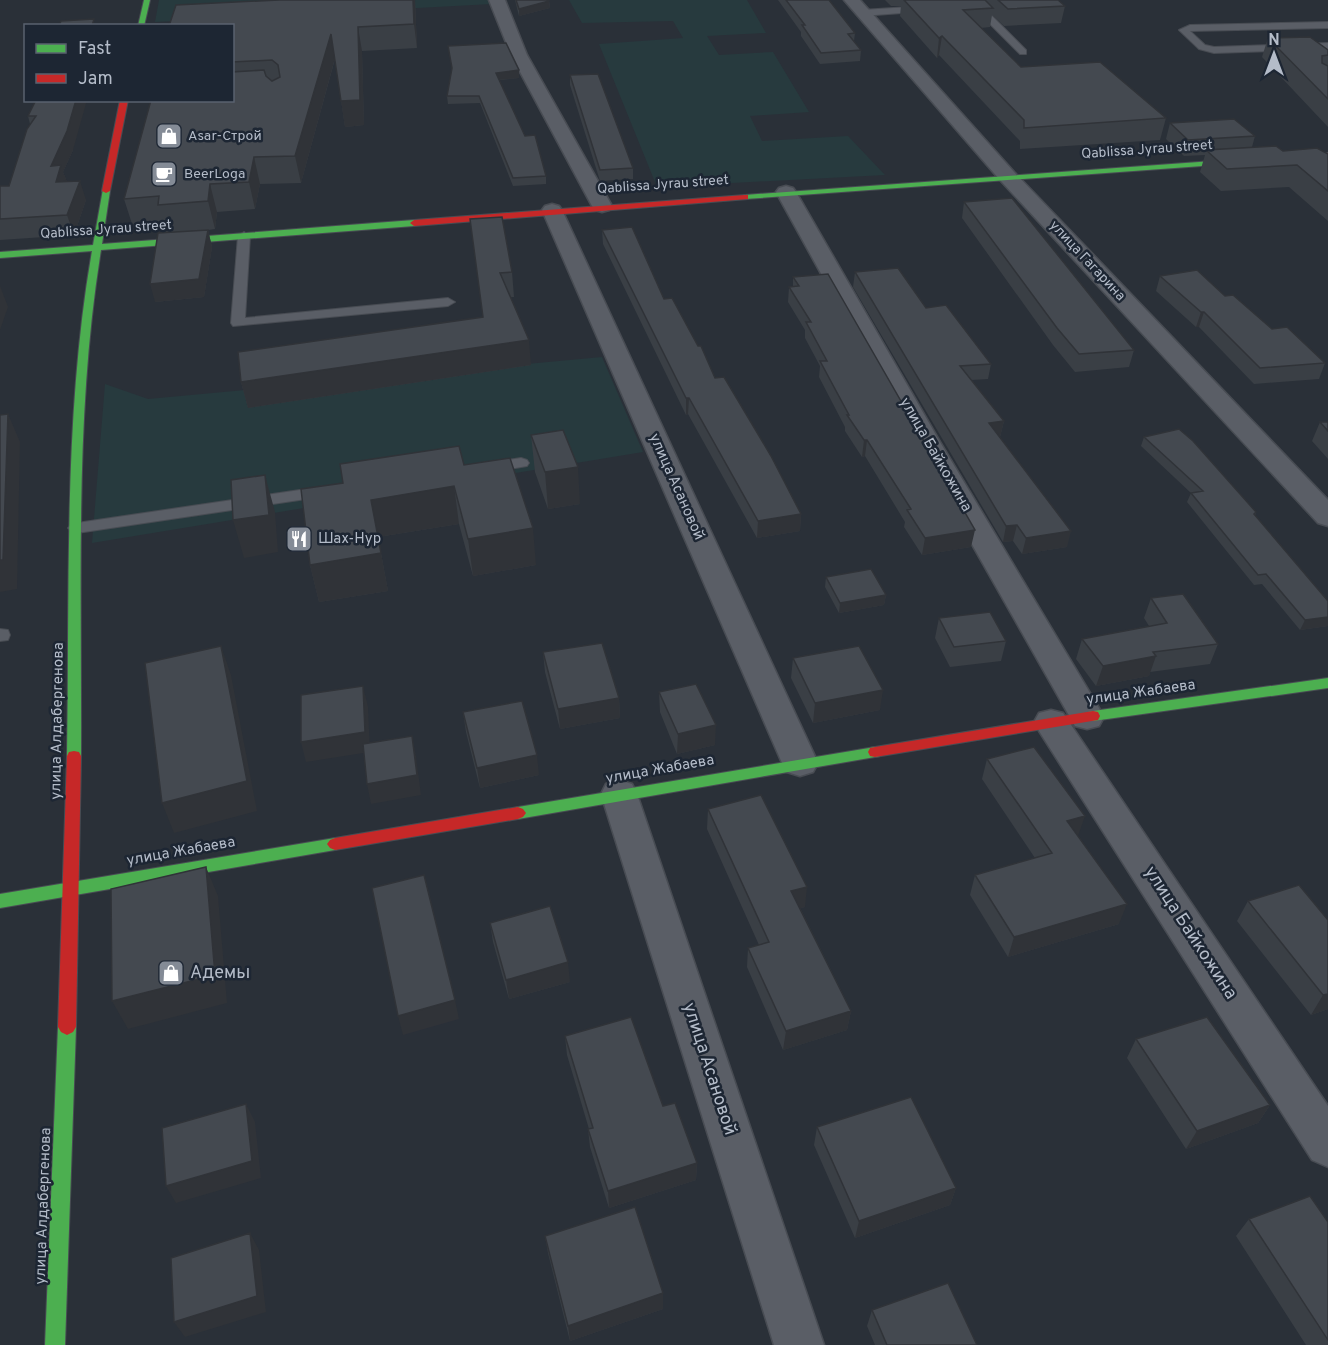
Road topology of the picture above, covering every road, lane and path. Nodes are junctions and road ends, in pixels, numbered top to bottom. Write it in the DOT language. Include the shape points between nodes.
graph roads {
  1 [pos="147,0"];
  2 [pos="497,0"];
  3 [pos="857,6"];
  4 [pos="956,8"];
  5 [pos="934,9"];
  6 [pos="141,24"];
  7 [pos="1328,25"];
  8 [pos="1328,46"];
  9 [pos="1023,52"];
  10 [pos="124,102"];
  11 [pos="1319,156"];
  12 [pos="1328,171"];
  13 [pos="1007,176"];
  14 [pos="786,192"];
  15 [pos="602,206"];
  16 [pos="552,210"];
  17 [pos="244,236"];
  18 [pos="95,248"];
  19 [pos="0,255"];
  20 [pos="448,302"];
  21 [pos="521,463"];
  22 [pos="474,470"];
  23 [pos="346,489"];
  24 [pos="1328,517"];
  25 [pos="77,528"];
  26 [pos="1328,683"];
  27 [pos="1069,719"];
  28 [pos="800,764"];
  29 [pos="620,794"];
  30 [pos="72,887"];
  31 [pos="0,901"];
  32 [pos="1328,1145"];
  33 [pos="55,1345"];
  34 [pos="799,1345"];
  1 -- 6 [label="street"];
  2 -- 15 [label="street" via="519,55"];
  3 -- 5 [label="lane"];
  3 -- 13 [label="street, улица Гагарина"];
  4 -- 9 [label="lane" via="978,7"];
  7 -- 8 [label="lane" via="1184,30 1203,47 1214,50"];
  10 -- 18 [label="street, улица Алдабергенова"];
  11 -- 12 [label="street"];
  11 -- 13 [label="street, Qablissa Jyrau street"];
  13 -- 14 [label="street, Qablissa Jyrau street"];
  13 -- 24 [label="street, улица Гагарина"];
  14 -- 15 [label="street, Qablissa Jyrau street"];
  14 -- 27 [label="street, улица Байкожина" via="927,442"];
  15 -- 16 [label="street, Qablissa Jyrau street"];
  16 -- 17 [label="street, Qablissa Jyrau street"];
  16 -- 28 [label="street, улица Асановой"];
  17 -- 18 [label="street, Qablissa Jyrau street"];
  17 -- 20 [label="lane" via="238,323"];
  18 -- 19 [label="street, Qablissa Jyrau street"];
  18 -- 25 [label="street, улица Алдабергенова" via="79,399"];
  21 -- 22 [label="lane"];
  23 -- 25 [label="lane"];
  25 -- 30 [label="street, улица Алдабергенова"];
  26 -- 27 [label="street, улица Жабаева"];
  27 -- 28 [label="street, улица Жабаева"];
  27 -- 32 [label="street, улица Байкожина"];
  28 -- 29 [label="street, улица Жабаева"];
  29 -- 30 [label="street, улица Жабаева"];
  29 -- 34 [label="street, улица Асановой"];
  30 -- 31 [label="street, улица Жабаева"];
  30 -- 33 [label="street, улица Алдабергенова"];
}
